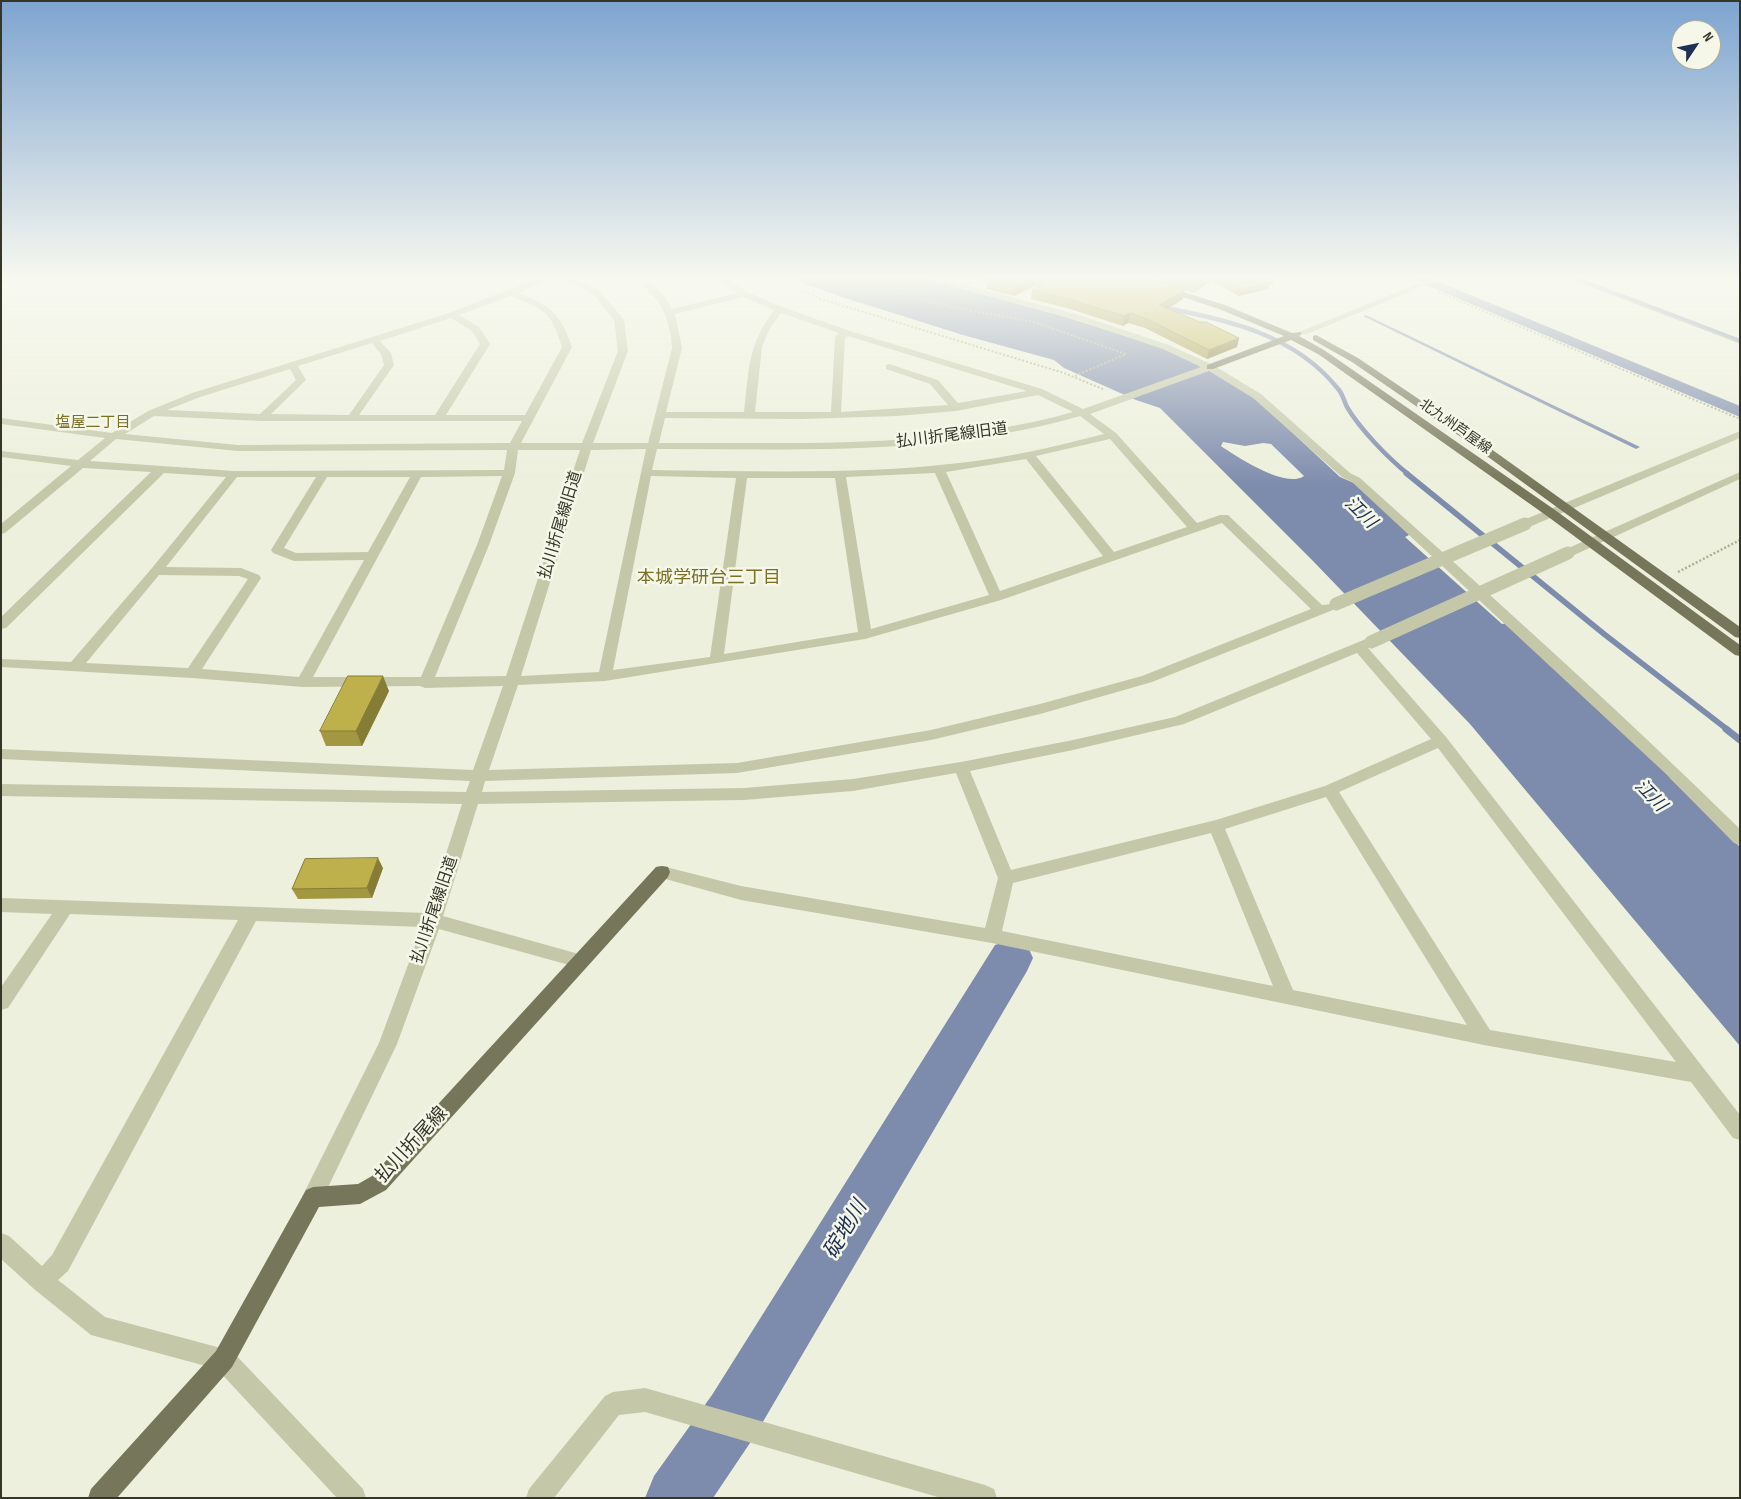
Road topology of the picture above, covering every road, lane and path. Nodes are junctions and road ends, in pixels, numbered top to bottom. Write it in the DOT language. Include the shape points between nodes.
graph roads {
  1 [pos="353,347"];
  2 [pos="381,347"];
  3 [pos="482,347"];
  4 [pos="567,347"];
  5 [pos="623,347"];
  6 [pos="677,347"];
  7 [pos="757,347"];
  8 [pos="839,347"];
  9 [pos="892,347"];
  10 [pos="979,347"];
  11 [pos="1106,347"];
  12 [pos="1166,347"];
  13 [pos="1263,347"];
  14 [pos="1310,347"];
  15 [pos="1331,347"];
  16 [pos="1569,347"];
  17 [pos="293,366"];
  18 [pos="888,367"];
  19 [pos="1208,368"];
  20 [pos="1074,376"];
  21 [pos="1108,391"];
  22 [pos="1038,392"];
  23 [pos="956,408"];
  24 [pos="1081,412"];
  25 [pos="152,413"];
  26 [pos="836,414"];
  27 [pos="661,415"];
  28 [pos="750,415"];
  29 [pos="261,418"];
  30 [pos="529,418"];
  31 [pos="351,419"];
  32 [pos="438,419"];
  33 [pos="1740,419"];
  34 [pos="1,421"];
  35 [pos="1740,434"];
  36 [pos="1112,435"];
  37 [pos="114,436"];
  38 [pos="587,445"];
  39 [pos="653,445"];
  40 [pos="513,448"];
  41 [pos="1,454"];
  42 [pos="1029,455"];
  43 [pos="80,464"];
  44 [pos="940,469"];
  45 [pos="160,470"];
  46 [pos="509,473"];
  47 [pos="646,473"];
  48 [pos="234,474"];
  49 [pos="417,474"];
  50 [pos="742,474"];
  51 [pos="323,475"];
  52 [pos="840,475"];
  53 [pos="1740,475"];
  54 [pos="1565,506"];
  55 [pos="1550,513"];
  56 [pos="1194,527"];
  57 [pos="1,530"];
  58 [pos="1606,536"];
  59 [pos="1740,540"];
  60 [pos="1590,542"];
  61 [pos="372,556"];
  62 [pos="1111,557"];
  63 [pos="156,572"];
  64 [pos="1665,578"];
  65 [pos="996,597"];
  66 [pos="1320,610"];
  67 [pos="1,625"];
  68 [pos="865,634"];
  69 [pos="1740,634"];
  70 [pos="1365,645"];
  71 [pos="1740,652"];
  72 [pos="716,660"];
  73 [pos="1,663"];
  74 [pos="74,668"];
  75 [pos="192,673"];
  76 [pos="605,676"];
  77 [pos="512,681"];
  78 [pos="303,682"];
  79 [pos="425,682"];
  80 [pos="1440,740"];
  81 [pos="1,754"];
  82 [pos="961,767"];
  83 [pos="479,776"];
  84 [pos="1,790"];
  85 [pos="1330,790"];
  86 [pos="472,798"];
  87 [pos="1216,826"];
  88 [pos="1740,839"];
  89 [pos="662,872"];
  90 [pos="1006,878"];
  91 [pos="1,906"];
  92 [pos="65,908"];
  93 [pos="251,912"];
  94 [pos="433,920"];
  95 [pos="992,936"];
  96 [pos="580,960"];
  97 [pos="1286,996"];
  98 [pos="1,1002"];
  99 [pos="1484,1037"];
  100 [pos="1696,1074"];
  101 [pos="1740,1131"];
  102 [pos="314,1197"];
  103 [pos="1,1244"];
  104 [pos="42,1281"];
  105 [pos="224,1359"];
  106 [pos="100,1498"];
  107 [pos="354,1498"];
  108 [pos="538,1498"];
  109 [pos="985,1498"];
  1 -- 17 [label="street"];
  2 -- 31 [label="street" via="389,365"];
  3 -- 32 [label="street"];
  4 -- 30 [label="street"];
  5 -- 38 [label="street"];
  6 -- 27 [label="street"];
  7 -- 28 [label="street"];
  8 -- 26 [label="street"];
  9 -- 22 [label="street"];
  10 -- 20 [label="path"];
  11 -- 20 [label="path" via="1126,354"];
  12 -- 19 [label="street"];
  13 -- 19 [label="main road"];
  14 -- 55 [label="main road, 北九州芦屋線" via="1361,378"];
  15 -- 54 [label="main road, 北九州芦屋線" via="1386,380"];
  16 -- 33 [label="path"];
  17 -- 25 [label="street" via="196,395"];
  17 -- 29 [label="street" via="301,380"];
  18 -- 23 [label="street" via="934,382"];
  19 -- 24 [label="street, 払川折尾線旧道"];
  19 -- 88 [label="street" via="1258,396 1346,475 1356,480 1671,770"];
  20 -- 21 [label="path"];
  22 -- 23 [label="street"];
  22 -- 24 [label="street"];
  23 -- 26 [label="street"];
  24 -- 36 [label="street"];
  24 -- 39 [label="street, 払川折尾線旧道" via="995,433 935,441 864,445"];
  25 -- 29 [label="street"];
  25 -- 37 [label="street"];
  26 -- 28 [label="street"];
  27 -- 28 [label="street"];
  27 -- 39 [label="street"];
  29 -- 31 [label="street"];
  30 -- 32 [label="street"];
  30 -- 40 [label="street"];
  31 -- 32 [label="street"];
  34 -- 37 [label="street"];
  35 -- 54 [label="street"];
  36 -- 42 [label="street"];
  36 -- 56 [label="street"];
  37 -- 40 [label="street" via="238,448"];
  37 -- 43 [label="street"];
  38 -- 39 [label="street, 払川折尾線旧道"];
  38 -- 40 [label="street"];
  38 -- 77 [label="street, 払川折尾線旧道"];
  39 -- 47 [label="street"];
  40 -- 46 [label="street"];
  41 -- 43 [label="street"];
  42 -- 44 [label="street"];
  42 -- 62 [label="street"];
  43 -- 45 [label="street"];
  43 -- 57 [label="street"];
  44 -- 52 [label="street"];
  44 -- 65 [label="street"];
  45 -- 48 [label="street"];
  45 -- 67 [label="street"];
  46 -- 49 [label="street"];
  46 -- 79 [label="street" via="483,545"];
  47 -- 50 [label="street"];
  47 -- 76 [label="street"];
  48 -- 51 [label="street"];
  48 -- 63 [label="street"];
  49 -- 51 [label="street"];
  49 -- 61 [label="street"];
  50 -- 52 [label="street"];
  50 -- 72 [label="street"];
  51 -- 61 [label="street" via="276,550 294,557"];
  52 -- 68 [label="street"];
  53 -- 58 [label="street"];
  54 -- 55 [label="street"];
  54 -- 58 [label="main road, 北九州芦屋線"];
  55 -- 60 [label="main road, 北九州芦屋線"];
  55 -- 66 [label="street, bridge"];
  56 -- 62 [label="street"];
  56 -- 66 [label="street" via="1224,518"];
  58 -- 60 [label="street"];
  58 -- 64 [label="main road, 北九州芦屋線"];
  59 -- 64 [label="path"];
  60 -- 70 [label="street, bridge"];
  60 -- 71 [label="main road, 北九州芦屋線"];
  61 -- 78 [label="street"];
  62 -- 65 [label="street"];
  63 -- 74 [label="street"];
  63 -- 75 [label="street" via="241,572 255,578"];
  64 -- 69 [label="main road, 北九州芦屋線"];
  65 -- 68 [label="street"];
  66 -- 83 [label="street" via="1148,679 931,735 737,768"];
  68 -- 72 [label="street"];
  70 -- 80 [label="street"];
  70 -- 82 [label="street" via="1179,721"];
  72 -- 76 [label="street"];
  73 -- 74 [label="street"];
  74 -- 75 [label="street"];
  75 -- 78 [label="street"];
  76 -- 77 [label="street"];
  77 -- 79 [label="street"];
  77 -- 83 [label="street, 払川折尾線旧道"];
  78 -- 79 [label="street"];
  80 -- 85 [label="street"];
  80 -- 100 [label="street"];
  81 -- 83 [label="street"];
  82 -- 86 [label="street" via="853,784 744,794"];
  82 -- 90 [label="street"];
  83 -- 86 [label="street, 払川折尾線旧道"];
  84 -- 86 [label="street"];
  85 -- 87 [label="street"];
  85 -- 99 [label="street"];
  86 -- 94 [label="street, 払川折尾線旧道"];
  87 -- 90 [label="street"];
  87 -- 97 [label="street"];
  89 -- 95 [label="street" via="741,893"];
  89 -- 96 [label="main road, 払川折尾線"];
  90 -- 95 [label="street"];
  91 -- 92 [label="street"];
  92 -- 93 [label="street"];
  92 -- 98 [label="street"];
  93 -- 94 [label="street"];
  93 -- 104 [label="street" via="60,1263"];
  94 -- 96 [label="street"];
  94 -- 102 [label="street, 払川折尾線旧道" via="388,1044"];
  95 -- 97 [label="street"];
  96 -- 102 [label="main road, 払川折尾線" via="379,1183 360,1194"];
  97 -- 99 [label="street"];
  99 -- 100 [label="street"];
  100 -- 101 [label="street"];
  102 -- 105 [label="main road"];
  103 -- 104 [label="street"];
  104 -- 105 [label="street" via="100,1327"];
  105 -- 106 [label="main road"];
  105 -- 107 [label="street"];
  108 -- 109 [label="street" via="613,1404 645,1400"];
}
